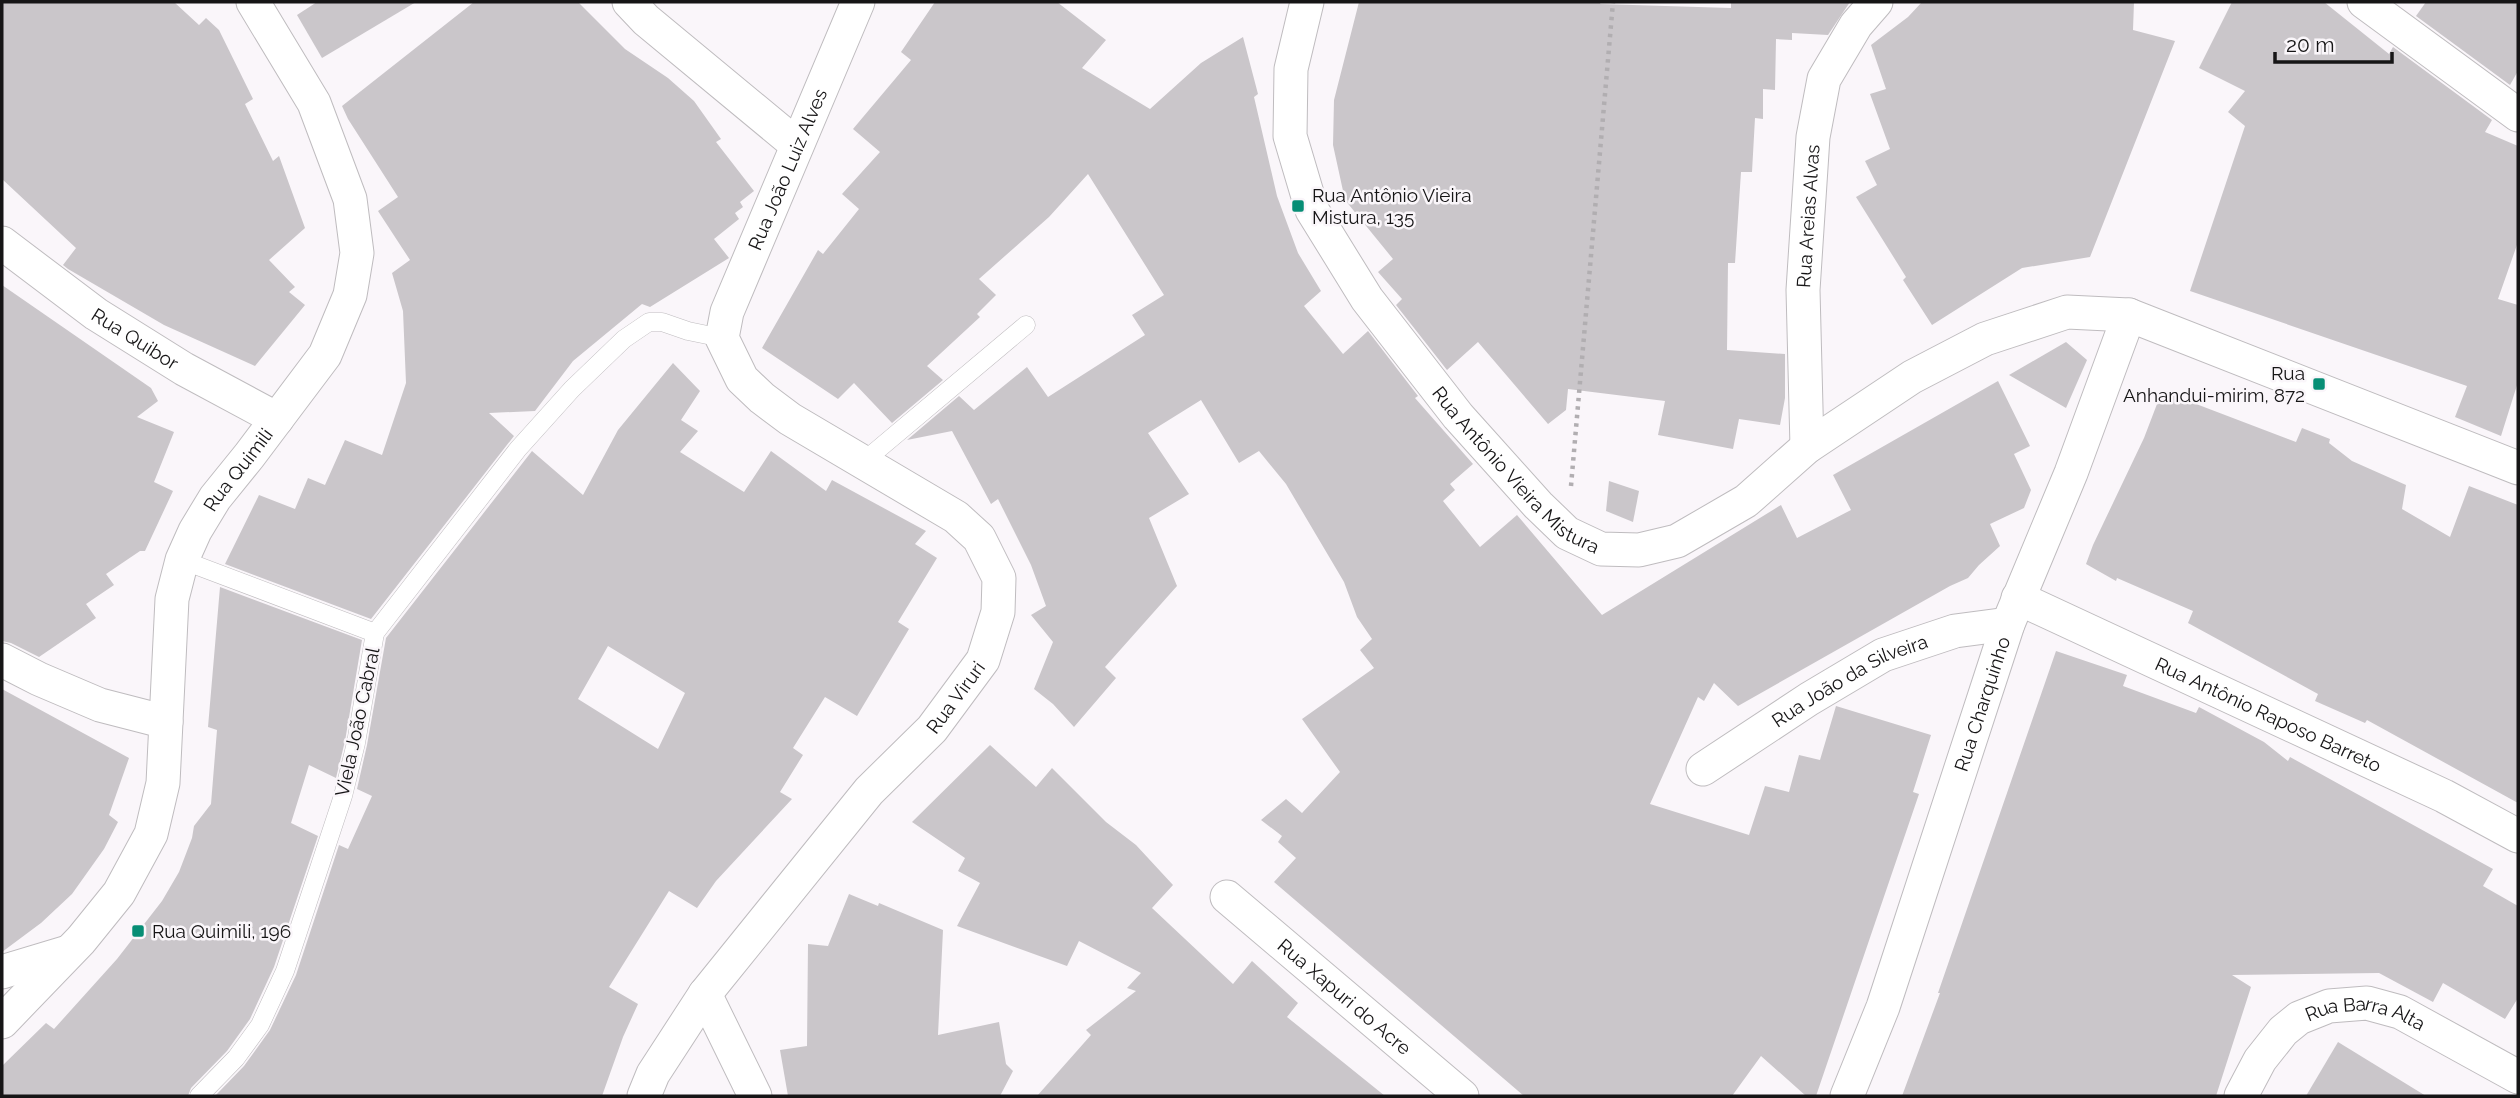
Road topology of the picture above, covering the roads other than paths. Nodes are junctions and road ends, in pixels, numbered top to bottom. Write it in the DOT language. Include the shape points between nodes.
graph roads {
  1 [pos="253,2"];
  2 [pos="629,2"];
  3 [pos="858,2"];
  4 [pos="1307,2"];
  5 [pos="1875,2"];
  6 [pos="2364,2"];
  7 [pos="2518,115"];
  8 [pos="797,145"];
  9 [pos="2,243"];
  10 [pos="2129,314"];
  11 [pos="1026,325"];
  12 [pos="722,338"];
  13 [pos="277,419"];
  14 [pos="1807,447"];
  15 [pos="863,462"];
  16 [pos="2518,468"];
  17 [pos="182,560"];
  18 [pos="2013,611"];
  19 [pos="375,633"];
  20 [pos="2,660"];
  21 [pos="166,722"];
  22 [pos="1703,769"];
  23 [pos="2518,836"];
  24 [pos="1227,897"];
  25 [pos="70,951"];
  26 [pos="2,972"];
  27 [pos="705,994"];
  28 [pos="2,1022"];
  29 [pos="2518,1077"];
  30 [pos="199,1096"];
  31 [pos="644,1096"];
  32 [pos="755,1096"];
  33 [pos="1462,1096"];
  34 [pos="1847,1096"];
  35 [pos="2241,1096"];
  1 -- 13 [label="street, Rua Quimili" via="314,103 350,199 357,253 350,295 325,355"];
  2 -- 8 [label="street"];
  3 -- 8 [label="street, Rua João Luiz Alves"];
  4 -- 14 [label="street, Rua Antônio Vieira Mistura" via="1291,69 1290,136 1312,210 1367,299 1458,416 1567,533 1601,549 1639,550 1677,541 1746,501"];
  5 -- 14 [label="street, Rua Areias Alvas" via="1856,24 1824,79 1814,137 1803,290"];
  6 -- 7 [label="street"];
  8 -- 12 [label="street, Rua João Luiz Alves" via="727,312"];
  9 -- 13 [label="street, Rua Quibor" via="96,314"];
  10 -- 14 [label="street, Rua Antônio Vieira Mistura" via="2067,313 1985,339 1912,377"];
  10 -- 16 [label="street"];
  10 -- 18 [label="street, Rua Charquinho" via="2071,473"];
  11 -- 15 [label="lane"];
  12 -- 15 [label="street, Rua Viruri" via="742,379 762,398"];
  12 -- 19 [label="lane, Viela João Cabral" via="649,322 624,339 518,449"];
  13 -- 17 [label="street, Rua Quimili" via="215,498"];
  15 -- 27 [label="street, Rua Viruri" via="956,517 979,538 999,578 998,612 983,660 932,729 869,791"];
  17 -- 19 [label="lane"];
  17 -- 21 [label="street, Rua Quimili" via="173,599"];
  18 -- 22 [label="street, Rua João da Silveira" via="1883,655"];
  18 -- 23 [label="street, Rua Antônio Raposo Barreto" via="2444,796"];
  18 -- 34 [label="street, Rua Charquinho" via="1884,1007"];
  19 -- 30 [label="lane, Viela João Cabral" via="343,796 285,971 260,1025"];
  20 -- 21 [label="street" via="100,705"];
  21 -- 25 [label="street, Rua Quimili" via="163,783 151,834 119,893"];
  24 -- 33 [label="street, Rua Xapuri do Acre"];
  25 -- 26 [label="street"];
  25 -- 28 [label="street, Rua Quimili"];
  27 -- 31 [label="street, Rua Viruri" via="653,1074"];
  27 -- 32 [label="street"];
  29 -- 35 [label="street, Rua Barra Alta" via="2400,1012 2367,1003 2329,1006 2299,1018 2260,1060"];
}
